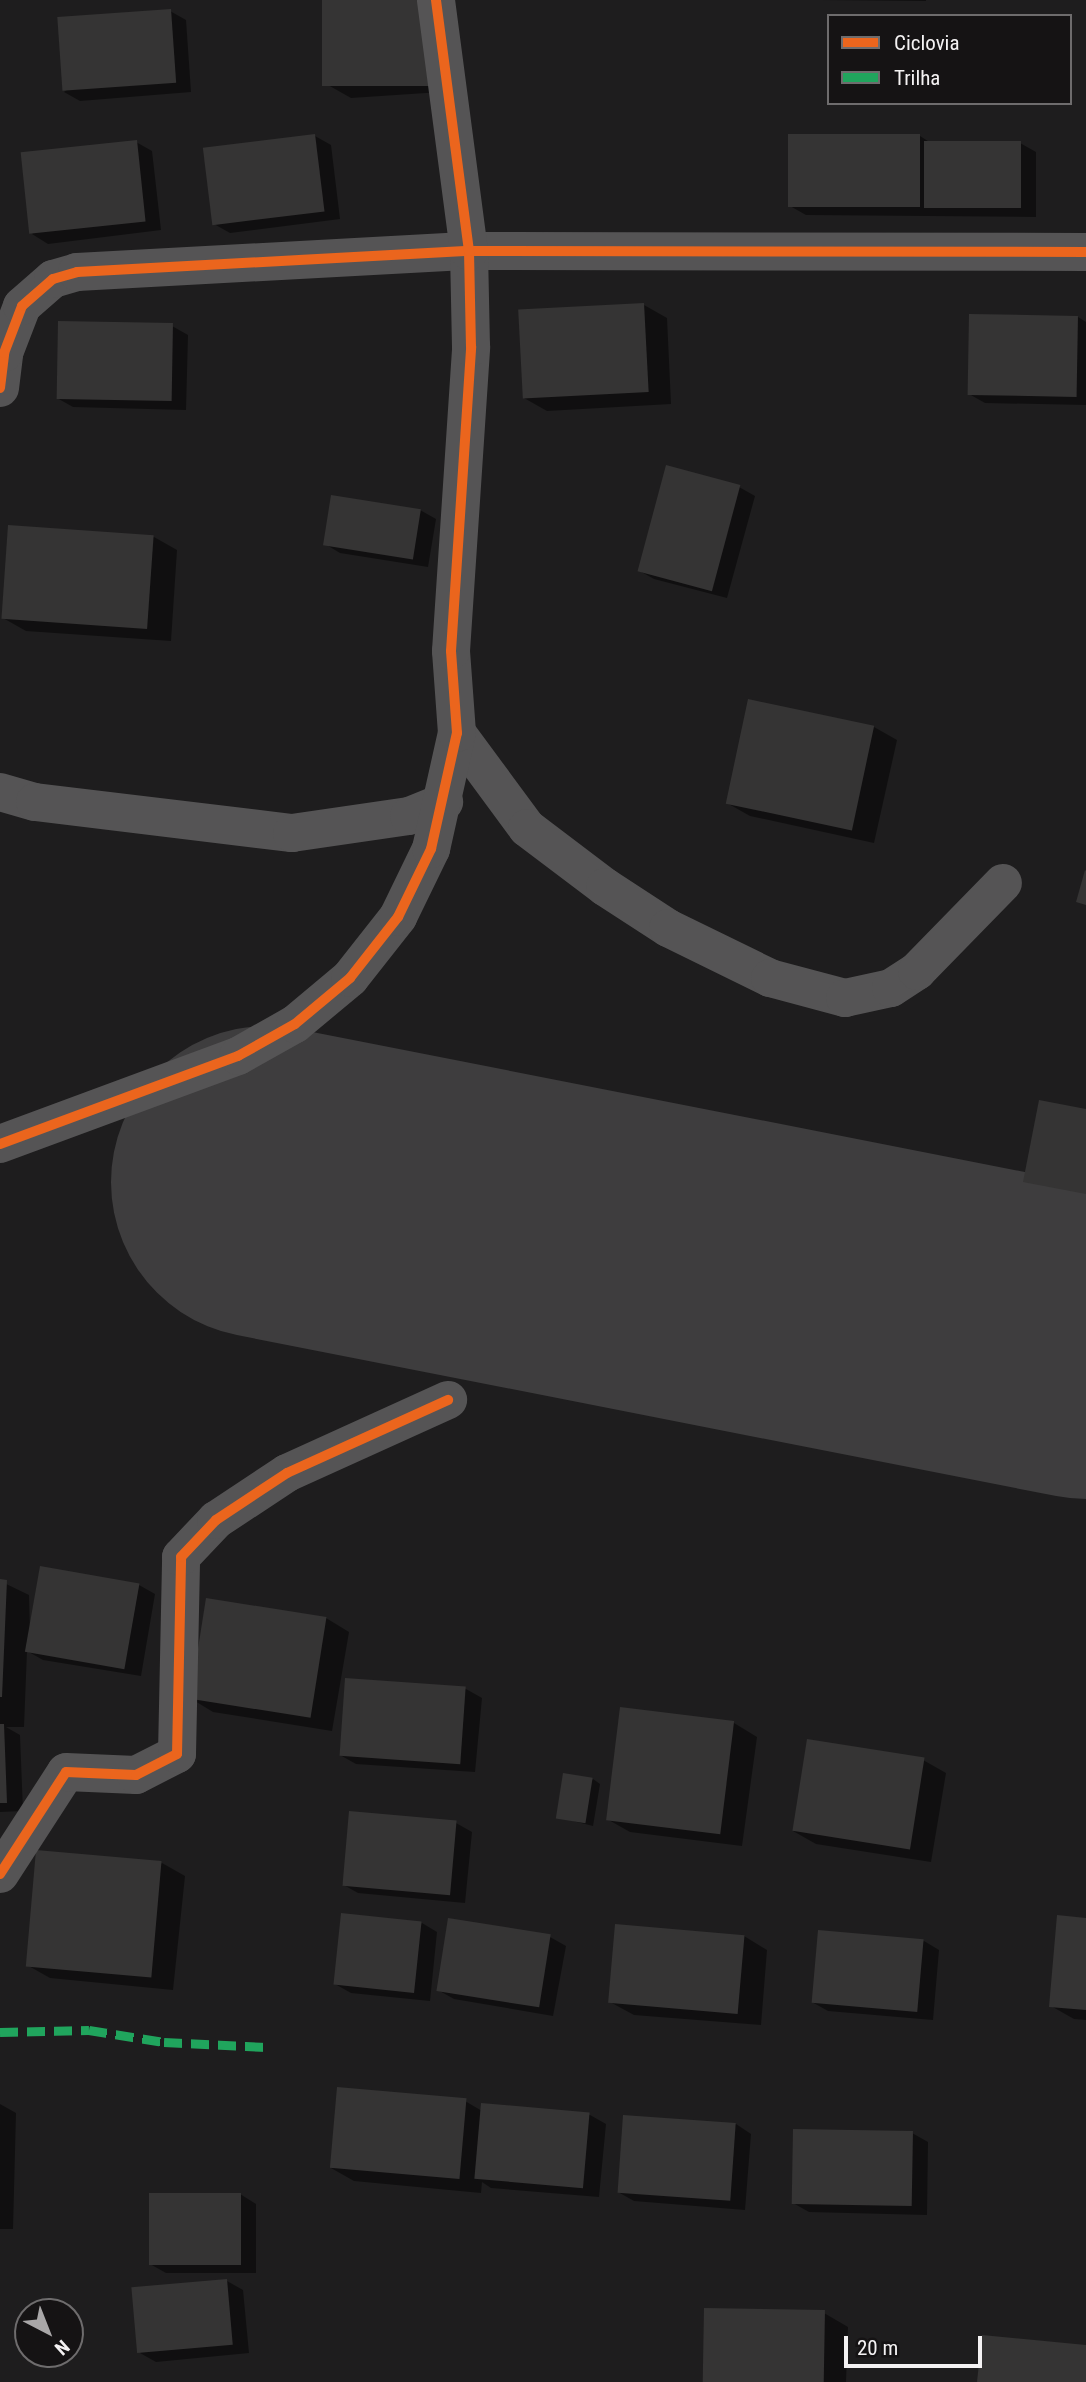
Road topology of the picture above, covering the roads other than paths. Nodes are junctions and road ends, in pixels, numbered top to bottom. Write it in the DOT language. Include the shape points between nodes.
graph roads {
  1 [pos="436,0"];
  2 [pos="469,251"];
  3 [pos="1086,252"];
  4 [pos="0,388"];
  5 [pos="457,733"];
  6 [pos="0,792"];
  7 [pos="444,802"];
  8 [pos="1003,883"];
  9 [pos="0,1144"];
  10 [pos="448,1401"];
  11 [pos="0,1874"];
  1 -- 2 [label="street"];
  2 -- 3 [label="street"];
  2 -- 4 [label="street" via="77,272 53,279 22,306 5,353"];
  2 -- 5 [label="street" via="471,347 451,651"];
  5 -- 7 [label="street"];
  5 -- 8 [label="street" via="527,828 668,928 770,978 845,998 891,988 917,971"];
  6 -- 7 [label="street" via="35,802 292,833 409,816"];
  7 -- 9 [label="street" via="431,849 398,917 350,978 295,1024 238,1056"];
  10 -- 11 [label="street" via="287,1473 216,1520 181,1557 177,1754 136,1775 66,1772"];
}
